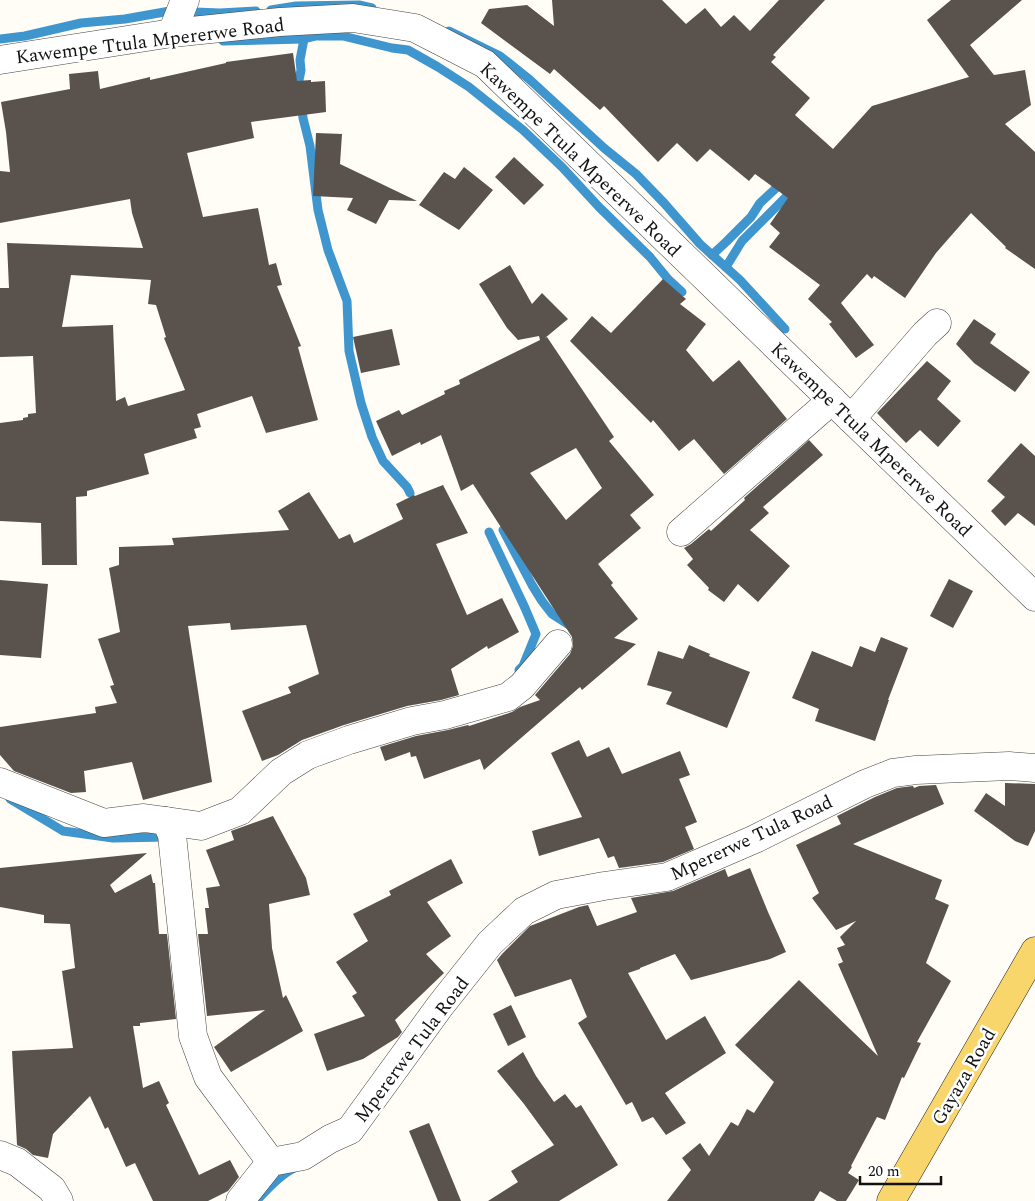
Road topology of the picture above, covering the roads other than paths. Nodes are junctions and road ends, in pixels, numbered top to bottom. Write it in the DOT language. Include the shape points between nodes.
graph roads {
  1 [pos="185,0"];
  2 [pos="172,33"];
  3 [pos="0,60"];
  4 [pos="937,323"];
  5 [pos="832,400"];
  6 [pos="851,419"];
  7 [pos="681,532"];
  8 [pos="1035,597"];
  9 [pos="558,644"];
  10 [pos="1035,768"];
  11 [pos="0,782"];
  12 [pos="166,821"];
  13 [pos="1035,951"];
  14 [pos="0,1155"];
  15 [pos="270,1162"];
  16 [pos="59,1201"];
  17 [pos="240,1201"];
  18 [pos="891,1201"];
  1 -- 2 [label="street"];
  2 -- 3 [label="street, Kawempe Ttula Mpererwe Road"];
  2 -- 5 [label="street, Kawempe Ttula Mpererwe Road" via="354,18 415,28 485,64"];
  4 -- 6 [label="street"];
  5 -- 6 [label="street, Kawempe Ttula Mpererwe Road"];
  5 -- 7 [label="street"];
  6 -- 8 [label="street, Kawempe Ttula Mpererwe Road"];
  9 -- 12 [label="street" via="522,686 508,697 412,721 308,756 280,772 240,811 201,826"];
  10 -- 15 [label="street, Mpererwe Tula Road" via="1009,766 893,773 667,877 556,895 524,911 490,944 440,1006 350,1130 303,1156"];
  11 -- 12 [label="street" via="104,823 144,818"];
  12 -- 15 [label="street" via="172,835 193,1036 208,1077"];
  13 -- 18 [label="main road, Gayaza Road"];
  14 -- 16 [label="street" via="17,1162 52,1189"];
  15 -- 17 [label="street"];
}
